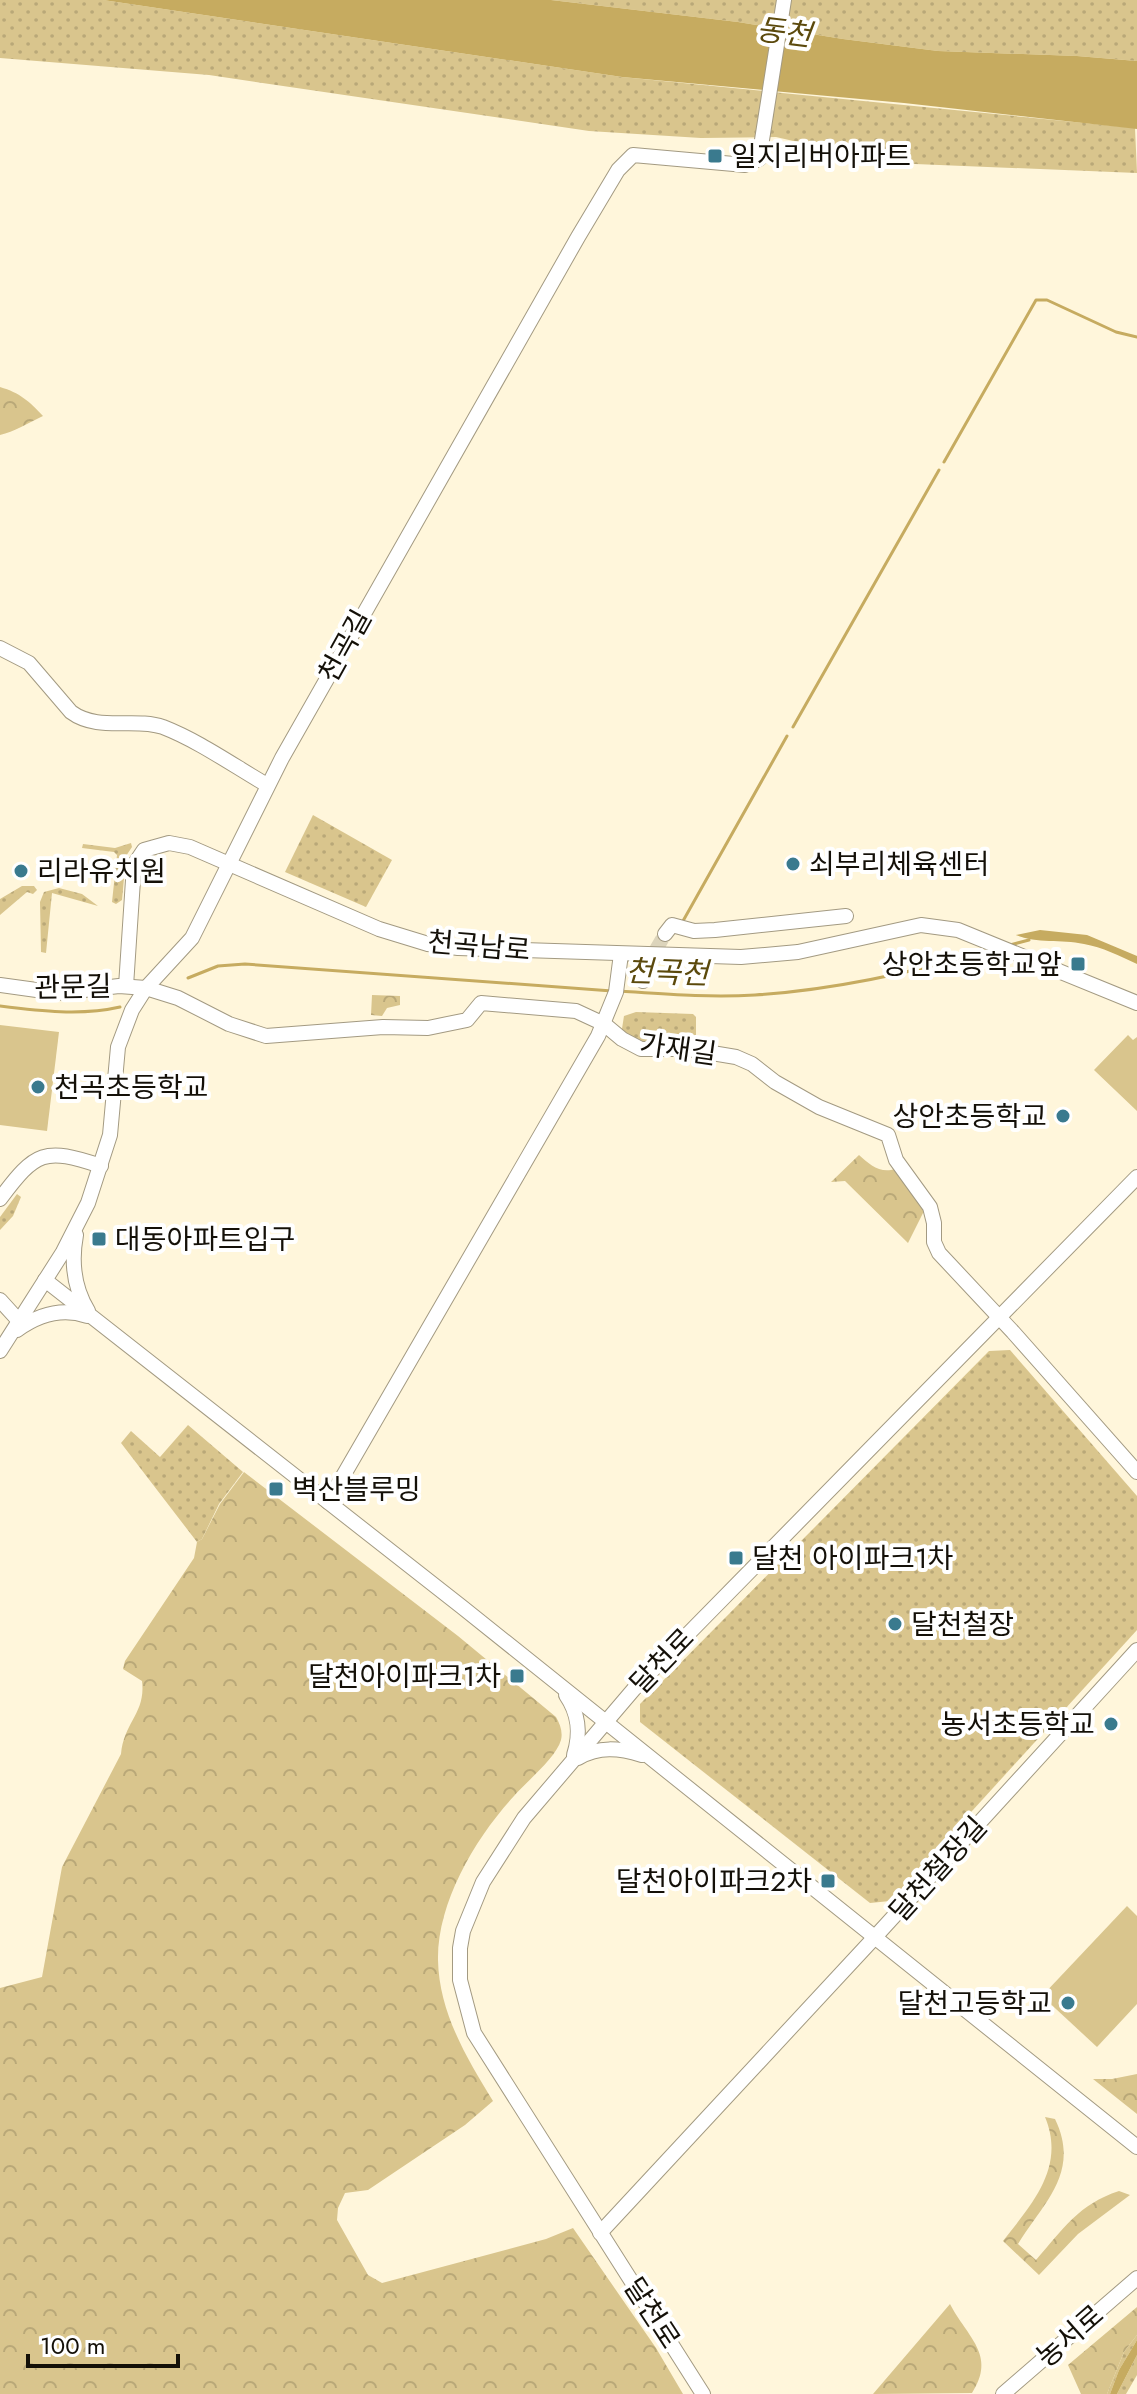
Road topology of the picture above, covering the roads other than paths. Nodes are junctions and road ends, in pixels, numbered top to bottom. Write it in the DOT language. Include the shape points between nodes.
graph roads {
  1 [pos="784,0"];
  2 [pos="0,648"];
  3 [pos="267,785"];
  4 [pos="228,864"];
  5 [pos="846,916"];
  6 [pos="665,934"];
  7 [pos="621,954"];
  8 [pos="0,985"];
  9 [pos="126,986"];
  10 [pos="146,988"];
  11 [pos="1137,1003"];
  12 [pos="604,1024"];
  13 [pos="101,1166"];
  14 [pos="1137,1177"];
  15 [pos="0,1199"];
  16 [pos="79,1222"];
  17 [pos="45,1280"];
  18 [pos="0,1300"];
  19 [pos="1000,1317"];
  20 [pos="93,1318"];
  21 [pos="19,1321"];
  22 [pos="4,1345"];
  23 [pos="1137,1472"];
  24 [pos="328,1502"];
  25 [pos="1137,1650"];
  26 [pos="559,1685"];
  27 [pos="605,1722"];
  28 [pos="654,1761"];
  29 [pos="571,1762"];
  30 [pos="875,1937"];
  31 [pos="1137,2147"];
  32 [pos="600,2233"];
  33 [pos="1137,2278"];
  34 [pos="703,2394"];
  35 [pos="1003,2394"];
  1 -- 3 [label="street, 천곡길" via="757,161 745,165 639,155 621,165"];
  2 -- 3 [label="street" via="29,663 80,718 162,727"];
  3 -- 4 [label="street, 천곡길"];
  4 -- 7 [label="street, 천곡남로" via="379,929 428,944"];
  4 -- 9 [label="street, 천곡남로" via="175,843 139,854 132,875"];
  4 -- 10 [label="street, 천곡길" via="192,938"];
  5 -- 6 [label="street" via="715,930 672,925"];
  7 -- 11 [label="street, 천곡남로" via="776,955 921,925 947,926"];
  7 -- 12 [label="street"];
  8 -- 9 [label="street, 관문길" via="58,993"];
  9 -- 10 [label="street, 관문길"];
  10 -- 12 [label="street, 가재길" via="266,1036 428,1028 467,1020 484,1003 576,1011"];
  10 -- 13 [label="street, 천곡길" via="118,1047 110,1135"];
  12 -- 19 [label="street, 가재길" via="641,1049 688,1049 745,1060 819,1107 885,1133 903,1172 930,1207 939,1253"];
  12 -- 24 [label="street"];
  13 -- 15 [label="street" via="66,1155 43,1156 24,1168"];
  13 -- 16 [label="street, 천곡길"];
  14 -- 19 [label="street, 달천로"];
  16 -- 17 [label="street"];
  16 -- 20 [label="street" via="73,1263"];
  17 -- 20 [label="street, 달천철장길"];
  17 -- 21 [label="street"];
  18 -- 21 [label="street"];
  19 -- 23 [label="street, 가재길"];
  19 -- 27 [label="street, 달천로"];
  20 -- 22 [label="street" via="54,1312 34,1319"];
  20 -- 24 [label="street, 달천철장길"];
  21 -- 22 [label="street"];
  24 -- 26 [label="street, 달천철장길"];
  25 -- 30 [label="street, 달천철장길"];
  26 -- 27 [label="street, 달천철장길"];
  26 -- 29 [label="street" via="578,1723"];
  27 -- 28 [label="street, 달천철장길"];
  27 -- 29 [label="street, 달천로"];
  28 -- 29 [label="street" via="608,1749"];
  28 -- 30 [label="street, 달천철장길"];
  29 -- 32 [label="street, 달천로" via="512,1835 483,1882 467,1917 459,1962 467,2014 482,2050"];
  30 -- 31 [label="street"];
  30 -- 32 [label="street"];
  32 -- 34 [label="street, 달천로"];
  33 -- 35 [label="street, 농서로"];
}
